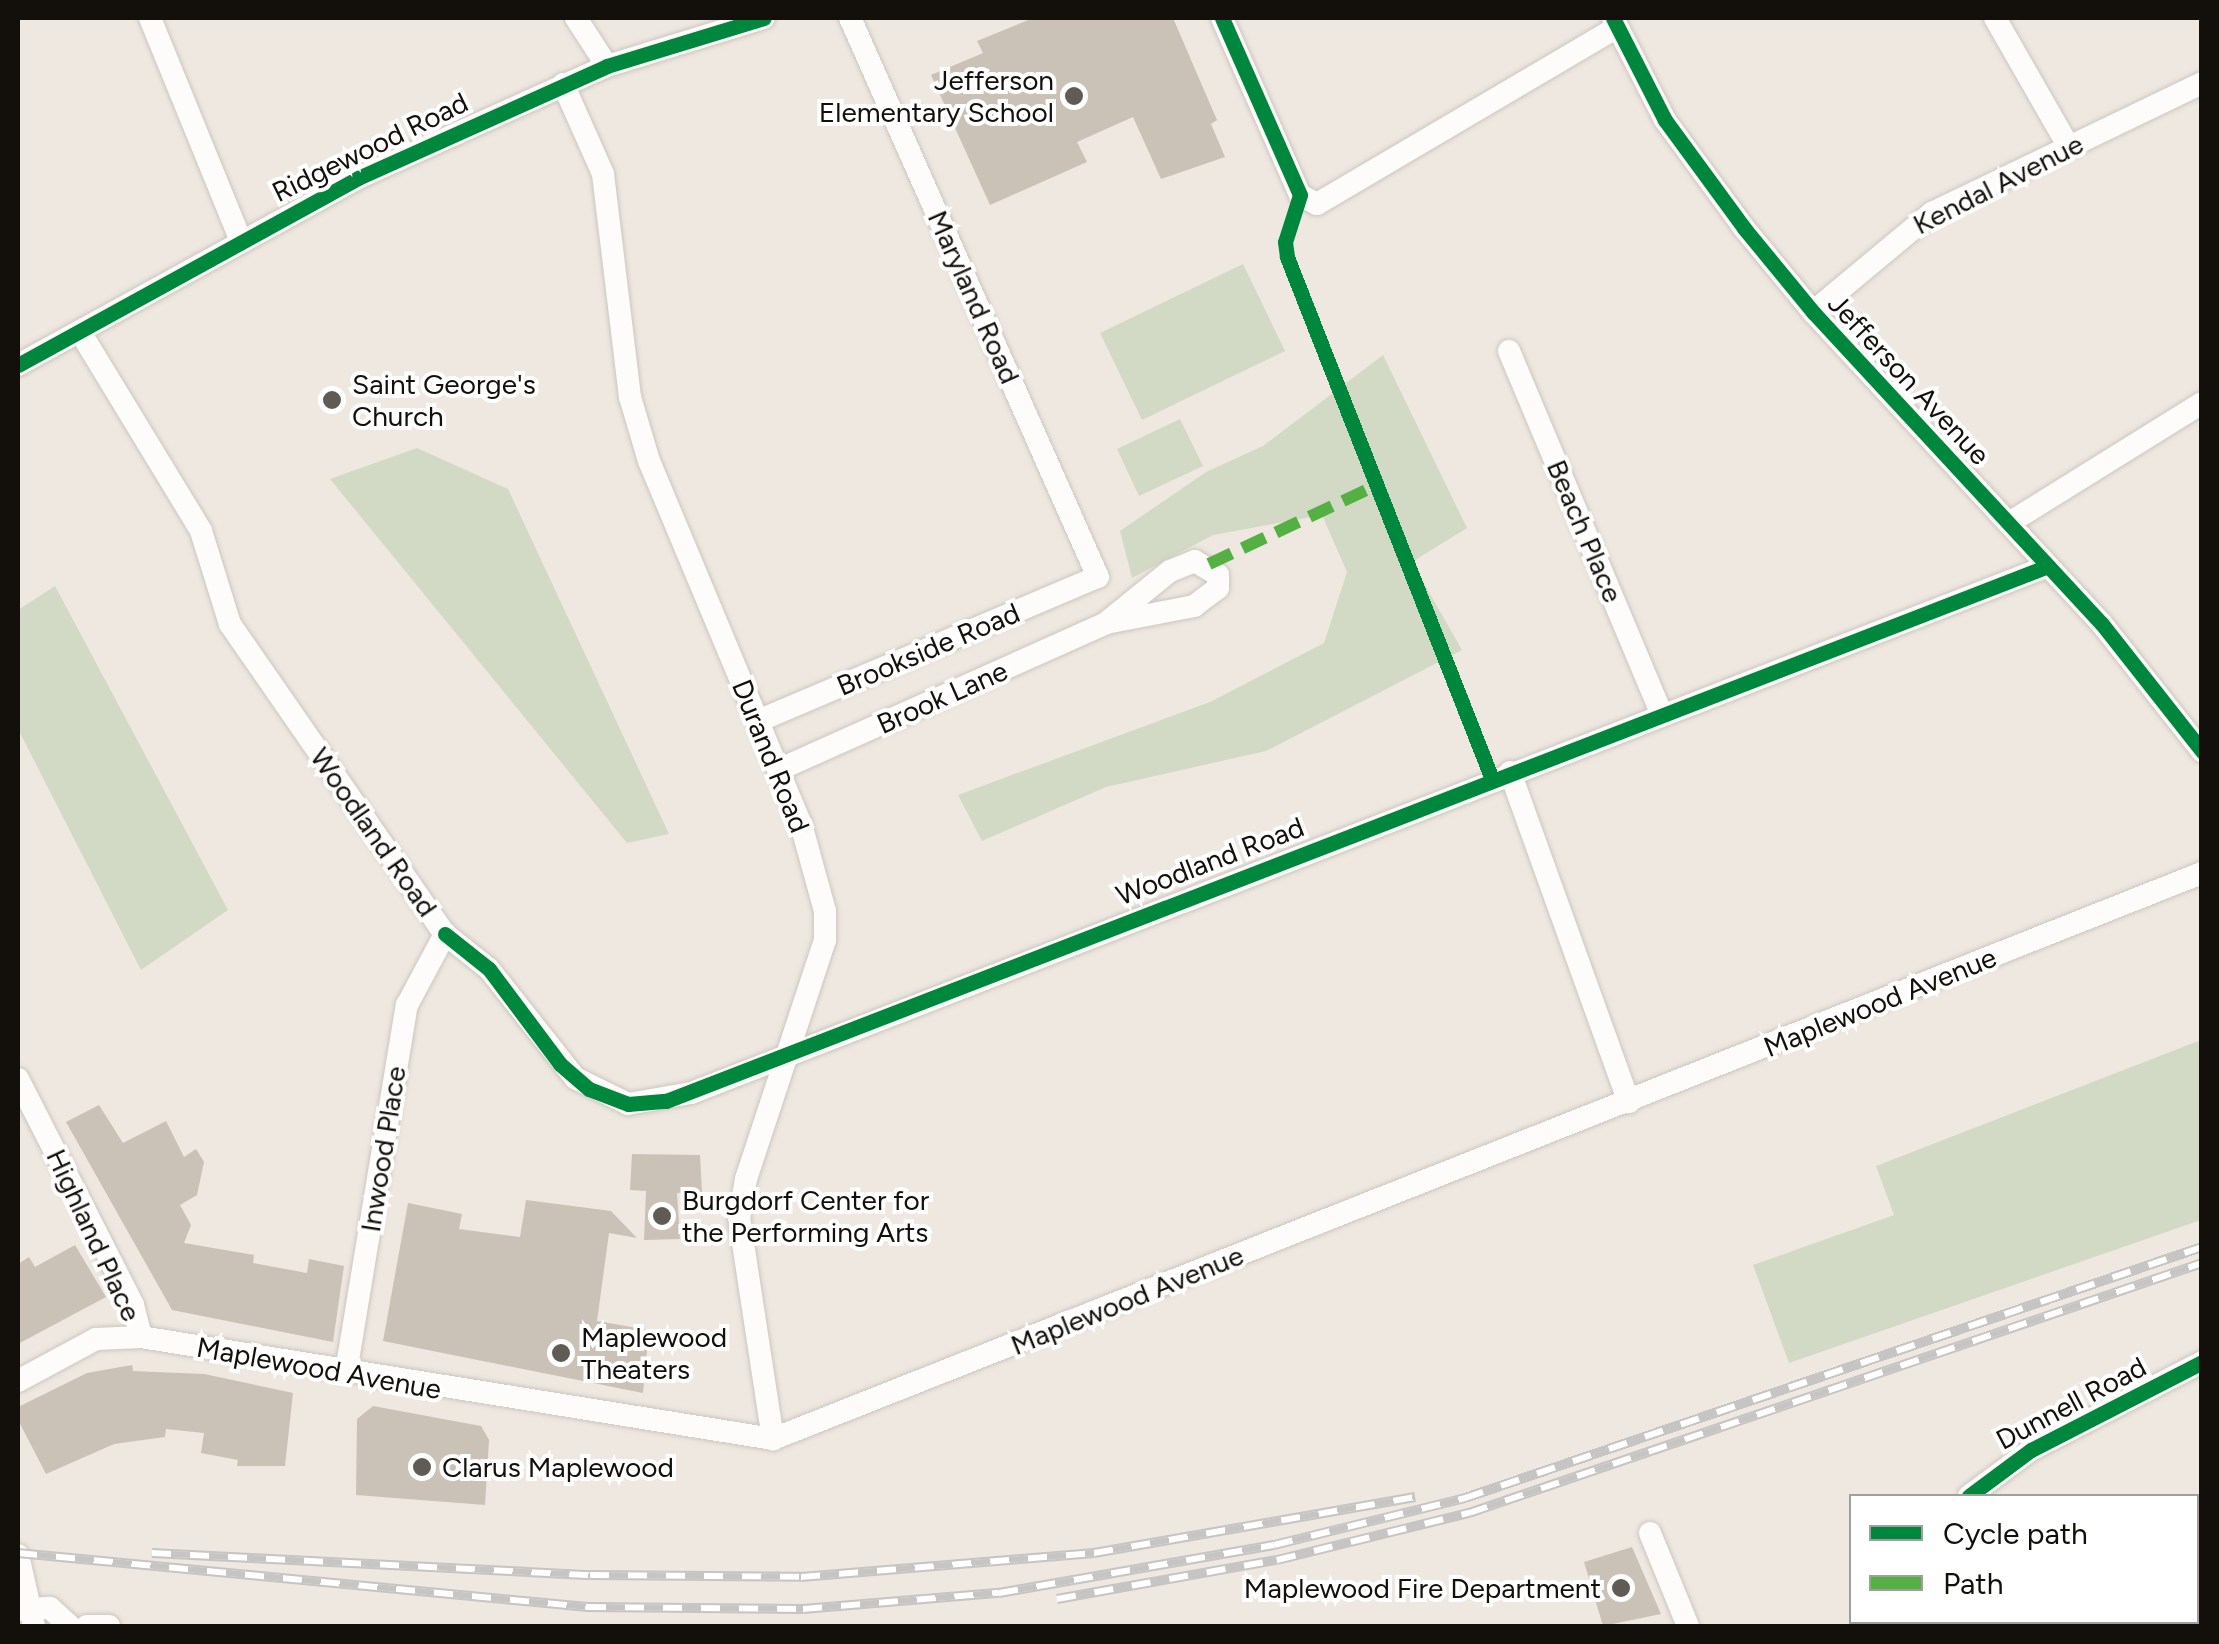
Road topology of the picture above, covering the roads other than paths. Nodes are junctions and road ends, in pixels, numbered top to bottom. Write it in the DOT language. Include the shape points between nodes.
graph roads {
  1 [pos="150,18"];
  2 [pos="576,18"];
  3 [pos="764,18"];
  4 [pos="850,18"];
  5 [pos="1222,18"];
  6 [pos="1995,18"];
  7 [pos="1615,22"];
  8 [pos="606,66"];
  9 [pos="2202,82"];
  10 [pos="563,84"];
  11 [pos="2069,147"];
  12 [pos="240,238"];
  13 [pos="1813,312"];
  14 [pos="82,335"];
  15 [pos="1509,350"];
  16 [pos="18,365"];
  17 [pos="2202,403"];
  18 [pos="2009,523"];
  19 [pos="2048,566"];
  20 [pos="1098,578"];
  21 [pos="1106,624"];
  22 [pos="1661,712"];
  23 [pos="758,721"];
  24 [pos="2202,750"];
  25 [pos="778,770"];
  26 [pos="1510,772"];
  27 [pos="2202,873"];
  28 [pos="445,934"];
  29 [pos="788,1054"];
  30 [pos="18,1080"];
  31 [pos="1629,1102"];
  32 [pos="141,1337"];
  33 [pos="2202,1362"];
  34 [pos="346,1372"];
  35 [pos="18,1382"];
  36 [pos="773,1439"];
  37 [pos="1972,1494"];
  38 [pos="1650,1533"];
  39 [pos="18,1555"];
  40 [pos="27,1615"];
  41 [pos="70,1626"];
  42 [pos="87,1626"];
  43 [pos="109,1626"];
  44 [pos="1688,1626"];
  1 -- 12 [label="street"];
  2 -- 8 [label="street"];
  3 -- 8 [label="street, Ridgewood Road"];
  4 -- 20 [label="street, Maryland Road"];
  5 -- 7 [label="street" via="1300,195 1317,204"];
  6 -- 11 [label="street"];
  7 -- 13 [label="street, Jefferson Avenue" via="1665,120 1703,176"];
  8 -- 10 [label="street, Ridgewood Road"];
  9 -- 11 [label="street, Kendal Avenue"];
  10 -- 12 [label="street, Ridgewood Road"];
  10 -- 23 [label="street, Durand Road" via="602,174 630,397 649,462"];
  11 -- 13 [label="street, Kendal Avenue" via="1932,212"];
  12 -- 14 [label="street, Ridgewood Road"];
  13 -- 18 [label="street, Jefferson Avenue"];
  14 -- 16 [label="street, Ridgewood Road"];
  14 -- 28 [label="street, Woodland Road" via="201,531 230,624"];
  15 -- 22 [label="street, Beach Place"];
  17 -- 18 [label="street"];
  18 -- 19 [label="street, Jefferson Avenue"];
  19 -- 22 [label="street, Woodland Road"];
  19 -- 24 [label="street, Jefferson Avenue"];
  20 -- 23 [label="street, Brookside Road"];
  21 -- 25 [label="street, Brook Lane"];
  22 -- 26 [label="street, Woodland Road"];
  23 -- 25 [label="street, Durand Road"];
  25 -- 29 [label="street, Durand Road" via="826,911 825,940"];
  26 -- 29 [label="street, Woodland Road"];
  26 -- 31 [label="street"];
  27 -- 31 [label="street, Maplewood Avenue"];
  28 -- 29 [label="street, Woodland Road" via="490,969 560,1064 608,1098 666,1101"];
  28 -- 34 [label="street, Inwood Place" via="407,1005"];
  29 -- 36 [label="street, Durand Road" via="739,1217"];
  30 -- 32 [label="street, Highland Place" via="133,1305"];
  31 -- 36 [label="street, Maplewood Avenue"];
  32 -- 34 [label="street, Maplewood Avenue"];
  32 -- 35 [label="street, Maplewood Avenue" via="96,1339"];
  33 -- 37 [label="street, Dunnell Road" via="2031,1450"];
  34 -- 36 [label="street, Maplewood Avenue"];
  38 -- 44 [label="street"];
  39 -- 40 [label="street"];
  40 -- 41 [label="street" via="50,1608"];
  42 -- 43 [label="street"];
}
